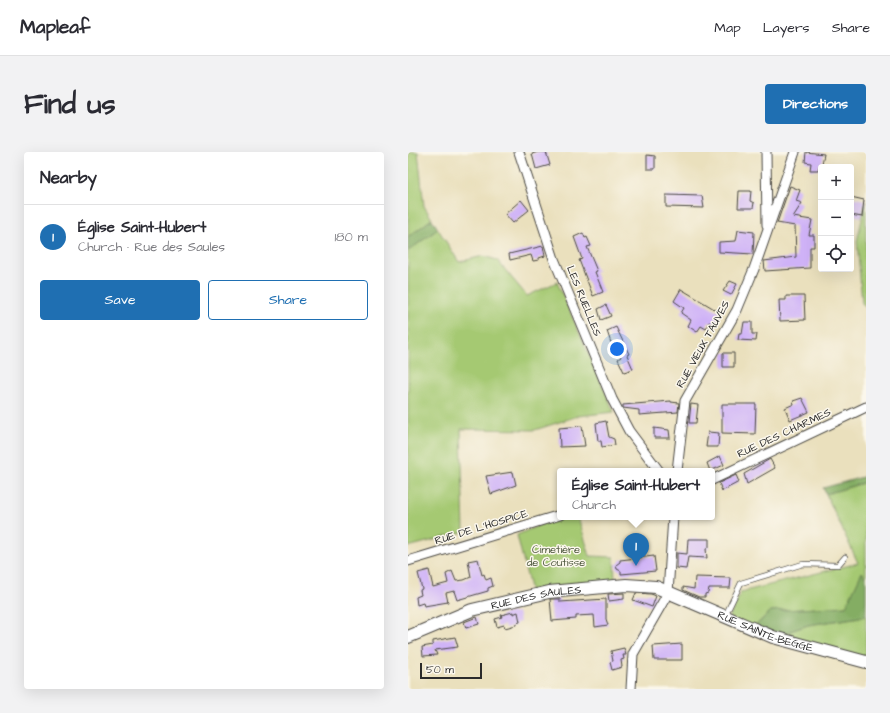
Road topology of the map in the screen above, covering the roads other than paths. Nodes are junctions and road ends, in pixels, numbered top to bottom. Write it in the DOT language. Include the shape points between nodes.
graph roads {
  1 [pos="519,152"];
  2 [pos="766,152"];
  3 [pos="795,152"];
  4 [pos="767,232"];
  5 [pos="866,407"];
  6 [pos="657,468"];
  7 [pos="677,468"];
  8 [pos="715,479"];
  9 [pos="557,516"];
  10 [pos="673,520"];
  11 [pos="845,557"];
  12 [pos="408,562"];
  13 [pos="668,593"];
  14 [pos="725,616"];
  15 [pos="408,637"];
  16 [pos="866,662"];
  17 [pos="631,689"];
  1 -- 6 [label="street, LES RUELLES" via="554,259 612,399 629,431"];
  2 -- 4 [label="street, RUE VIEUX TAUVES"];
  3 -- 4 [label="street, RUE VIEUX TAUVES"];
  4 -- 7 [label="street, RUE VIEUX TAUVES" via="737,310 684,401"];
  5 -- 8 [label="street, RUE DES CHARMES"];
  9 -- 12 [label="street, RUE DE L'HOSPICE"];
  10 -- 13 [label="street"];
  11 -- 14 [label="lane" via="838,565 803,564 740,583"];
  13 -- 14 [label="street, RUE SAINTE-BEGGE"];
  13 -- 15 [label="street, RUE DES SAULES" via="656,587 626,585 549,592 472,610"];
  13 -- 17 [label="street" via="632,654"];
  14 -- 16 [label="street, RUE SAINTE-BEGGE" via="773,637"];
}
